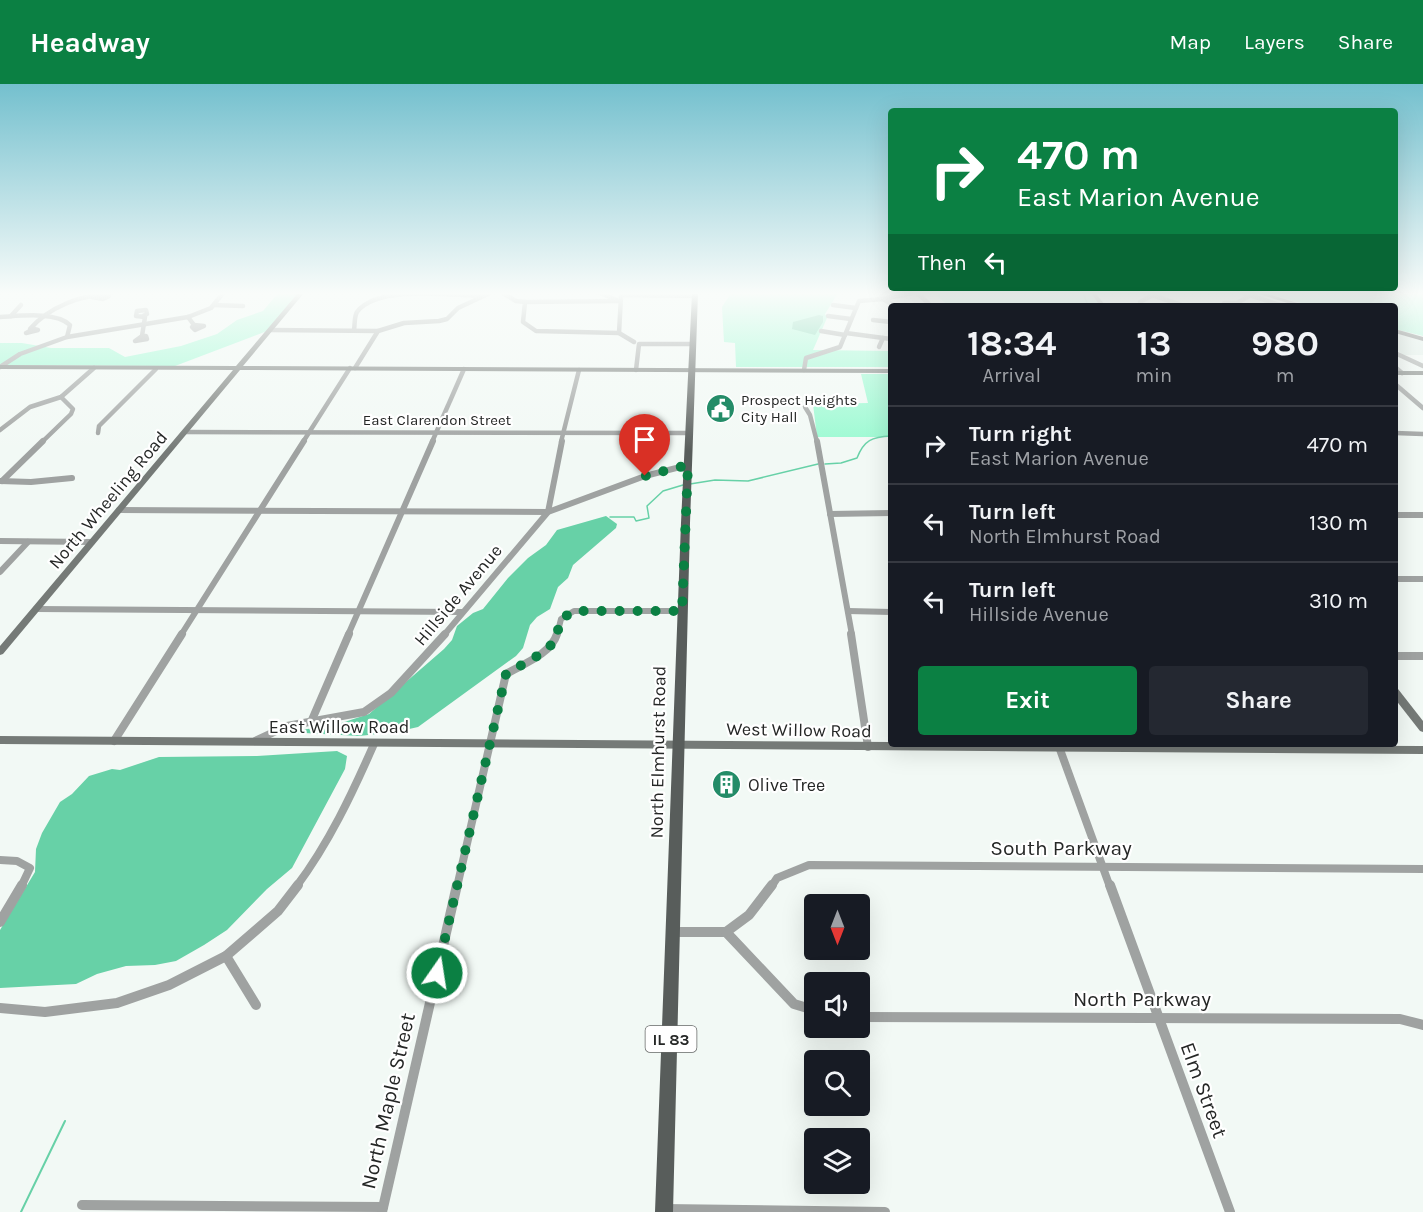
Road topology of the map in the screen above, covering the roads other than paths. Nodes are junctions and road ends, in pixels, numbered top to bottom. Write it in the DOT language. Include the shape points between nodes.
graph roads {
  1 [pos="43,346"];
  2 [pos="257,346"];
  3 [pos="368,346"];
  4 [pos="637,346"];
  5 [pos="693,346"];
  6 [pos="840,346"];
  7 [pos="1398,354"];
  8 [pos="1423,366"];
  9 [pos="0,367"];
  10 [pos="94,368"];
  11 [pos="238,368"];
  12 [pos="353,368"];
  13 [pos="156,369"];
  14 [pos="464,369"];
  15 [pos="579,370"];
  16 [pos="636,370"];
  17 [pos="692,370"];
  18 [pos="804,370"];
  19 [pos="888,371"];
  20 [pos="1398,373"];
  21 [pos="1423,373"];
  22 [pos="1398,387"];
  23 [pos="61,397"];
  24 [pos="805,407"];
  25 [pos="1423,408"];
  26 [pos="0,430"];
  27 [pos="185,432"];
  28 [pos="310,432"];
  29 [pos="436,432"];
  30 [pos="98,433"];
  31 [pos="563,433"];
  32 [pos="689,433"];
  33 [pos="1398,433"];
  34 [pos="1423,434"];
  35 [pos="688,465"];
  36 [pos="72,478"];
  37 [pos="1,481"];
  38 [pos="120,510"];
  39 [pos="260,510"];
  40 [pos="402,511"];
  41 [pos="548,512"];
  42 [pos="888,513"];
  43 [pos="830,514"];
  44 [pos="1398,515"];
  45 [pos="1423,515"];
  46 [pos="0,542"];
  47 [pos="28,542"];
  48 [pos="92,543"];
  49 [pos="0,572"];
  50 [pos="1398,579"];
  51 [pos="1423,579"];
  52 [pos="36,609"];
  53 [pos="197,610"];
  54 [pos="358,611"];
  55 [pos="574,611"];
  56 [pos="682,611"];
  57 [pos="848,611"];
  58 [pos="462,612"];
  59 [pos="888,612"];
  60 [pos="0,652"];
  61 [pos="1398,656"];
  62 [pos="1423,656"];
  63 [pos="1398,696"];
  64 [pos="311,722"];
  65 [pos="1423,728"];
  66 [pos="0,740"];
  67 [pos="114,741"];
  68 [pos="250,743"];
  69 [pos="374,744"];
  70 [pos="490,744"];
  71 [pos="678,745"];
  72 [pos="868,747"];
  73 [pos="888,747"];
  74 [pos="1058,747"];
  75 [pos="1288,747"];
  76 [pos="1423,750"];
  77 [pos="0,860"];
  78 [pos="1101,866"];
  79 [pos="1423,869"];
  80 [pos="0,921"];
  81 [pos="675,932"];
  82 [pos="726,932"];
  83 [pos="226,956"];
  84 [pos="256,1005"];
  85 [pos="804,1007"];
  86 [pos="0,1008"];
  87 [pos="870,1017"];
  88 [pos="1158,1017"];
  89 [pos="1423,1025"];
  90 [pos="82,1205"];
  91 [pos="383,1209"];
  92 [pos="664,1211"];
  93 [pos="885,1212"];
  94 [pos="1230,1212"];
  1 -- 9 [label="street"];
  2 -- 11 [label="main road, North Wheeling Road"];
  3 -- 12 [label="street"];
  4 -- 16 [label="street"];
  5 -- 17 [label="main road, North Elmhurst Road / IL 83"];
  6 -- 18 [label="street" via="806,358"];
  7 -- 8 [label="street"];
  9 -- 10 [label="main road"];
  10 -- 13 [label="main road"];
  10 -- 23 [label="street"];
  11 -- 12 [label="main road"];
  11 -- 13 [label="main road"];
  11 -- 27 [label="main road, North Wheeling Road"];
  12 -- 14 [label="main road"];
  12 -- 28 [label="street"];
  13 -- 30 [label="street" via="99,426"];
  14 -- 15 [label="main road"];
  14 -- 29 [label="street"];
  15 -- 16 [label="main road"];
  15 -- 31 [label="street"];
  16 -- 17 [label="main road"];
  17 -- 18 [label="main road"];
  17 -- 32 [label="main road, North Elmhurst Road / IL 83"];
  18 -- 19 [label="main road"];
  20 -- 21 [label="main road"];
  22 -- 25 [label="street"];
  23 -- 26 [label="street" via="30,407"];
  23 -- 37 [label="street" via="73,409 71,414"];
  24 -- 43 [label="street" via="810,412 820,452"];
  27 -- 28 [label="street, East Clarendon Street"];
  27 -- 38 [label="main road, North Wheeling Road"];
  28 -- 29 [label="street, East Clarendon Street"];
  28 -- 39 [label="street"];
  29 -- 31 [label="street, East Clarendon Street"];
  29 -- 40 [label="street"];
  31 -- 32 [label="street, East Clarendon Street"];
  31 -- 41 [label="street"];
  32 -- 35 [label="main road, North Elmhurst Road / IL 83"];
  33 -- 34 [label="street"];
  35 -- 41 [label="street, Hillside Avenue" via="645,476"];
  35 -- 56 [label="main road, North Elmhurst Road / IL 83"];
  36 -- 37 [label="street"];
  38 -- 39 [label="street"];
  38 -- 48 [label="main road, North Wheeling Road"];
  39 -- 40 [label="street"];
  39 -- 53 [label="street"];
  40 -- 41 [label="street"];
  40 -- 54 [label="street"];
  41 -- 58 [label="street, Hillside Avenue"];
  42 -- 43 [label="street"];
  43 -- 57 [label="street"];
  44 -- 45 [label="street"];
  46 -- 47 [label="street"];
  47 -- 48 [label="street"];
  47 -- 49 [label="street"];
  48 -- 52 [label="main road, North Wheeling Road"];
  50 -- 51 [label="street"];
  52 -- 53 [label="street"];
  52 -- 60 [label="main road, North Wheeling Road"];
  53 -- 54 [label="street"];
  53 -- 67 [label="street"];
  54 -- 58 [label="street"];
  54 -- 64 [label="street"];
  55 -- 56 [label="street"];
  55 -- 70 [label="street, North Maple Street" via="561,619 555,641 544,652 506,674"];
  56 -- 71 [label="main road, North Elmhurst Road / IL 83"];
  57 -- 59 [label="street"];
  57 -- 72 [label="street"];
  58 -- 64 [label="street, Hillside Avenue" via="391,693 364,712"];
  61 -- 62 [label="street"];
  63 -- 65 [label="main road"];
  64 -- 68 [label="street, Hillside Avenue" via="287,726"];
  66 -- 67 [label="main road, East Willow Road"];
  67 -- 68 [label="main road, East Willow Road"];
  68 -- 69 [label="main road, East Willow Road"];
  69 -- 70 [label="main road, East Willow Road"];
  69 -- 83 [label="street" via="315,862 278,911"];
  70 -- 71 [label="main road, East Willow Road"];
  70 -- 91 [label="street, North Maple Street"];
  71 -- 72 [label="main road, West Willow Road"];
  71 -- 81 [label="main road, North Elmhurst Road / IL 83"];
  72 -- 73 [label="main road, West Willow Road"];
  74 -- 78 [label="street, Elm Street"];
  75 -- 76 [label="main road, West Willow Road"];
  77 -- 80 [label="street" via="17,861 30,868"];
  78 -- 79 [label="street, South Parkway"];
  78 -- 82 [label="street, South Parkway" via="809,865 777,878 749,915"];
  78 -- 88 [label="street, Elm Street"];
  81 -- 82 [label="street"];
  81 -- 92 [label="main road, North Elmhurst Road / IL 83"];
  82 -- 85 [label="street" via="794,1004"];
  83 -- 84 [label="street"];
  83 -- 86 [label="street" via="169,985 117,1003 45,1012"];
  87 -- 88 [label="street, North Parkway"];
  88 -- 89 [label="street, North Parkway" via="1400,1019"];
  88 -- 94 [label="street, Elm Street"];
  90 -- 91 [label="street"];
  92 -- 93 [label="street"];
}
